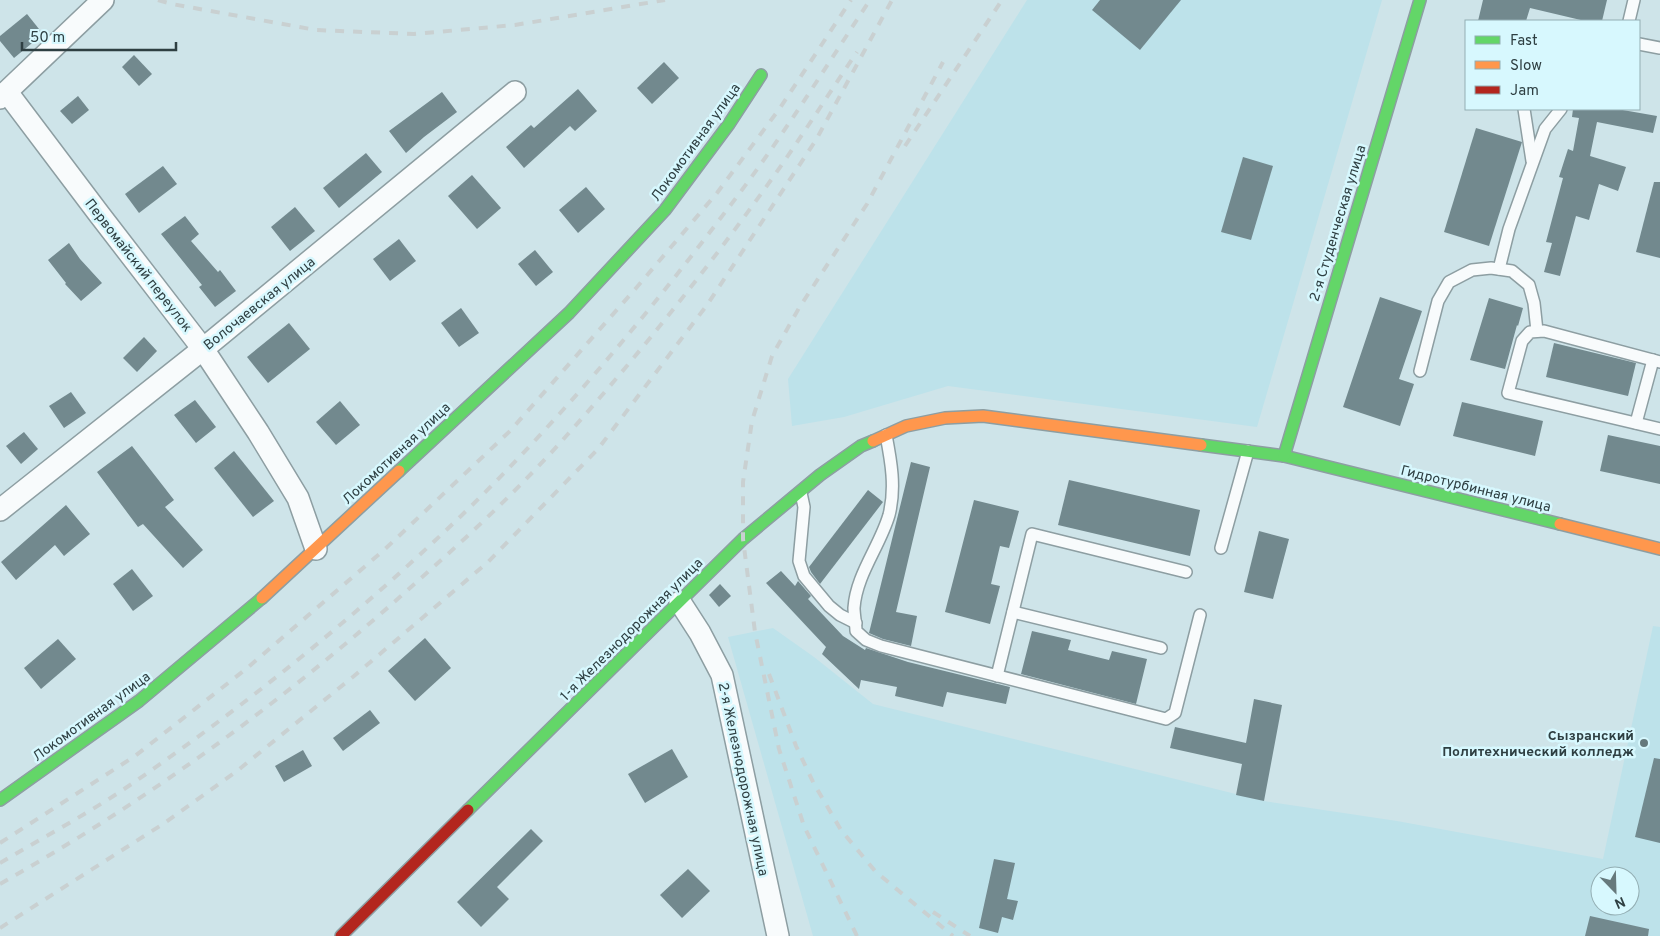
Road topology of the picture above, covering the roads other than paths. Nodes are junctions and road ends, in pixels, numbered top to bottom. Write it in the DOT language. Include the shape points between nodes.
graph roads {
  1 [pos="103,0"];
  2 [pos="1420,0"];
  3 [pos="1634,0"];
  4 [pos="1629,20"];
  5 [pos="1640,44"];
  6 [pos="1660,48"];
  7 [pos="761,75"];
  8 [pos="515,92"];
  9 [pos="4,95"];
  10 [pos="1524,110"];
  11 [pos="1560,110"];
  12 [pos="1533,163"];
  13 [pos="1499,269"];
  14 [pos="1537,331"];
  15 [pos="203,348"];
  16 [pos="1657,361"];
  17 [pos="1420,371"];
  18 [pos="1636,423"];
  19 [pos="1660,429"];
  20 [pos="886,435"];
  21 [pos="1248,451"];
  22 [pos="1284,456"];
  23 [pos="800,492"];
  24 [pos="0,510"];
  25 [pos="1221,548"];
  26 [pos="316,549"];
  27 [pos="1660,549"];
  28 [pos="1186,572"];
  29 [pos="680,602"];
  30 [pos="1013,612"];
  31 [pos="1200,615"];
  32 [pos="856,623"];
  33 [pos="1161,648"];
  34 [pos="997,676"];
  35 [pos="0,800"];
  36 [pos="341,936"];
  37 [pos="778,936"];
  1 -- 9 [label="street"];
  2 -- 22 [label="main road, 2-я Студенческая улица"];
  3 -- 4 [label="lane"];
  5 -- 6 [label="lane"];
  7 -- 26 [label="main road, Локомотивная улица" via="665,210 569,312"];
  8 -- 15 [label="street, Волочаевская улица"];
  9 -- 15 [label="street, Первомайский переулок"];
  10 -- 12 [label="lane"];
  11 -- 12 [label="lane" via="1544,129"];
  12 -- 13 [label="lane" via="1509,229"];
  13 -- 14 [label="lane" via="1512,271 1529,285"];
  13 -- 17 [label="lane" via="1472,270 1449,282 1438,301"];
  14 -- 16 [label="lane"];
  14 -- 18 [label="lane" via="1530,332 1522,341 1508,393"];
  15 -- 24 [label="street, Волочаевская улица"];
  15 -- 26 [label="street, Первомайский переулок" via="298,498"];
  16 -- 18 [label="lane"];
  18 -- 19 [label="lane"];
  20 -- 21 [label="main road, 1-я Железнодорожная улица" via="906,426 945,418 983,416"];
  20 -- 23 [label="main road, 1-я Железнодорожная улица" via="861,446"];
  20 -- 32 [label="lane" via="893,494 882,534 859,584 854,608"];
  21 -- 22 [label="main road, Гидротурбинная улица"];
  21 -- 25 [label="lane"];
  22 -- 27 [label="main road, Гидротурбинная улица"];
  23 -- 29 [label="main road, 1-я Железнодорожная улица" via="743,540"];
  23 -- 32 [label="lane" via="804,507 799,561 804,576 829,606"];
  26 -- 35 [label="main road, Локомотивная улица" via="139,701"];
  28 -- 30 [label="lane" via="1032,534"];
  29 -- 36 [label="main road, 1-я Железнодорожная улица"];
  29 -- 37 [label="street, 2-я Железнодорожная улица" via="722,675"];
  30 -- 33 [label="lane"];
  30 -- 34 [label="lane"];
  31 -- 34 [label="lane" via="1175,712 1166,719"];
  32 -- 34 [label="lane" via="856,631 866,640 881,646"];
}
